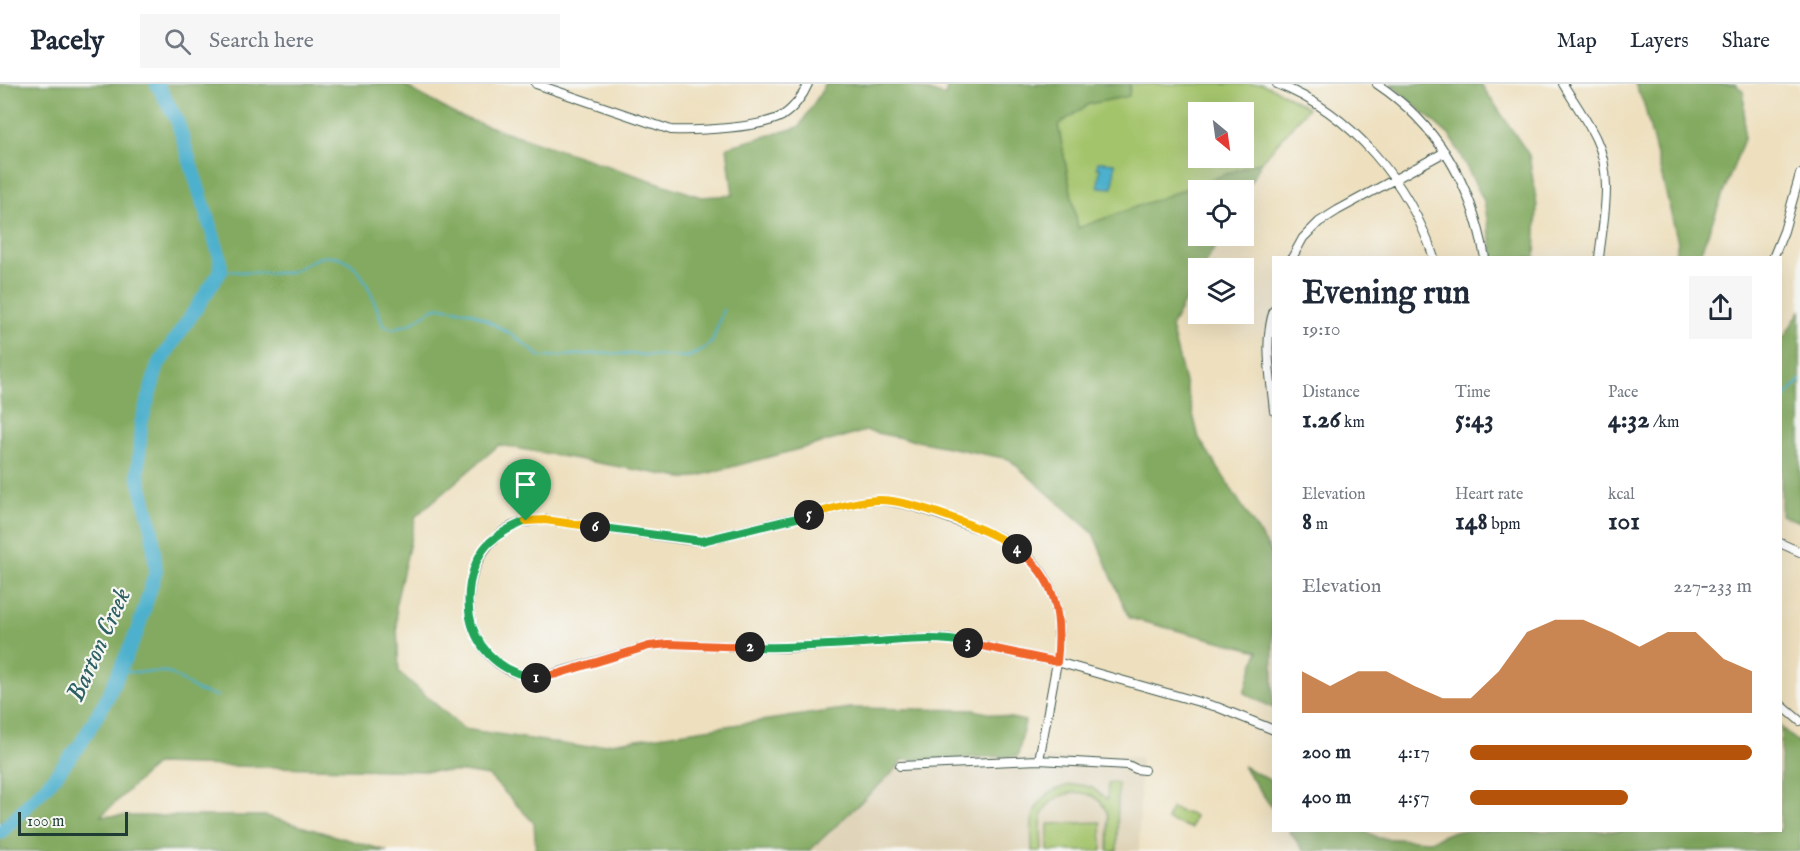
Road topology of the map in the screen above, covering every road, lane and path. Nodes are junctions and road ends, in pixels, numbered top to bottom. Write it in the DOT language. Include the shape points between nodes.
graph roads {
  1 [pos="536,84"];
  2 [pos="808,84"];
  3 [pos="1276,84"];
  4 [pos="1377,84"];
  5 [pos="1563,84"];
  6 [pos="1288,86"];
  7 [pos="1445,152"];
  8 [pos="1800,174"];
  9 [pos="1395,178"];
  10 [pos="1293,256"];
  11 [pos="1433,256"];
  12 [pos="1485,256"];
  13 [pos="1599,256"];
  14 [pos="1774,256"];
  15 [pos="1272,315"];
  16 [pos="1272,388"];
  17 [pos="1782,544"];
  18 [pos="1800,552"];
  19 [pos="1057,662"];
  20 [pos="1782,706"];
  21 [pos="1800,721"];
  22 [pos="1272,729"];
  23 [pos="1039,760"];
  24 [pos="900,766"];
  25 [pos="1144,770"];
  1 -- 2 [label="street" via="671,130 688,131 760,123 781,116"];
  3 -- 6 [label="street"];
  4 -- 7 [label="street" via="1410,110"];
  5 -- 13 [label="street" via="1602,155 1606,186"];
  6 -- 9 [label="street" via="1341,123"];
  7 -- 9 [label="street"];
  7 -- 12 [label="street" via="1472,204"];
  8 -- 14 [label="street"];
  9 -- 10 [label="street" via="1319,222 1303,238"];
  9 -- 11 [label="street" via="1426,234"];
  15 -- 16 [label="street" via="1268,343"];
  17 -- 18 [label="street"];
  19 -- 19 [label="street" via="1057,606 1047,580 1030,558 1004,540 899,501 860,502 702,541 545,520 526,521 488,543 472,573 469,591 472,624 485,651 507,670 539,678 668,644 786,648 949,639"];
  19 -- 22 [label="street" via="1217,707"];
  19 -- 23 [label="street"];
  20 -- 21 [label="street"];
  23 -- 24 [label="street"];
  23 -- 25 [label="street" via="1128,765"];
}
